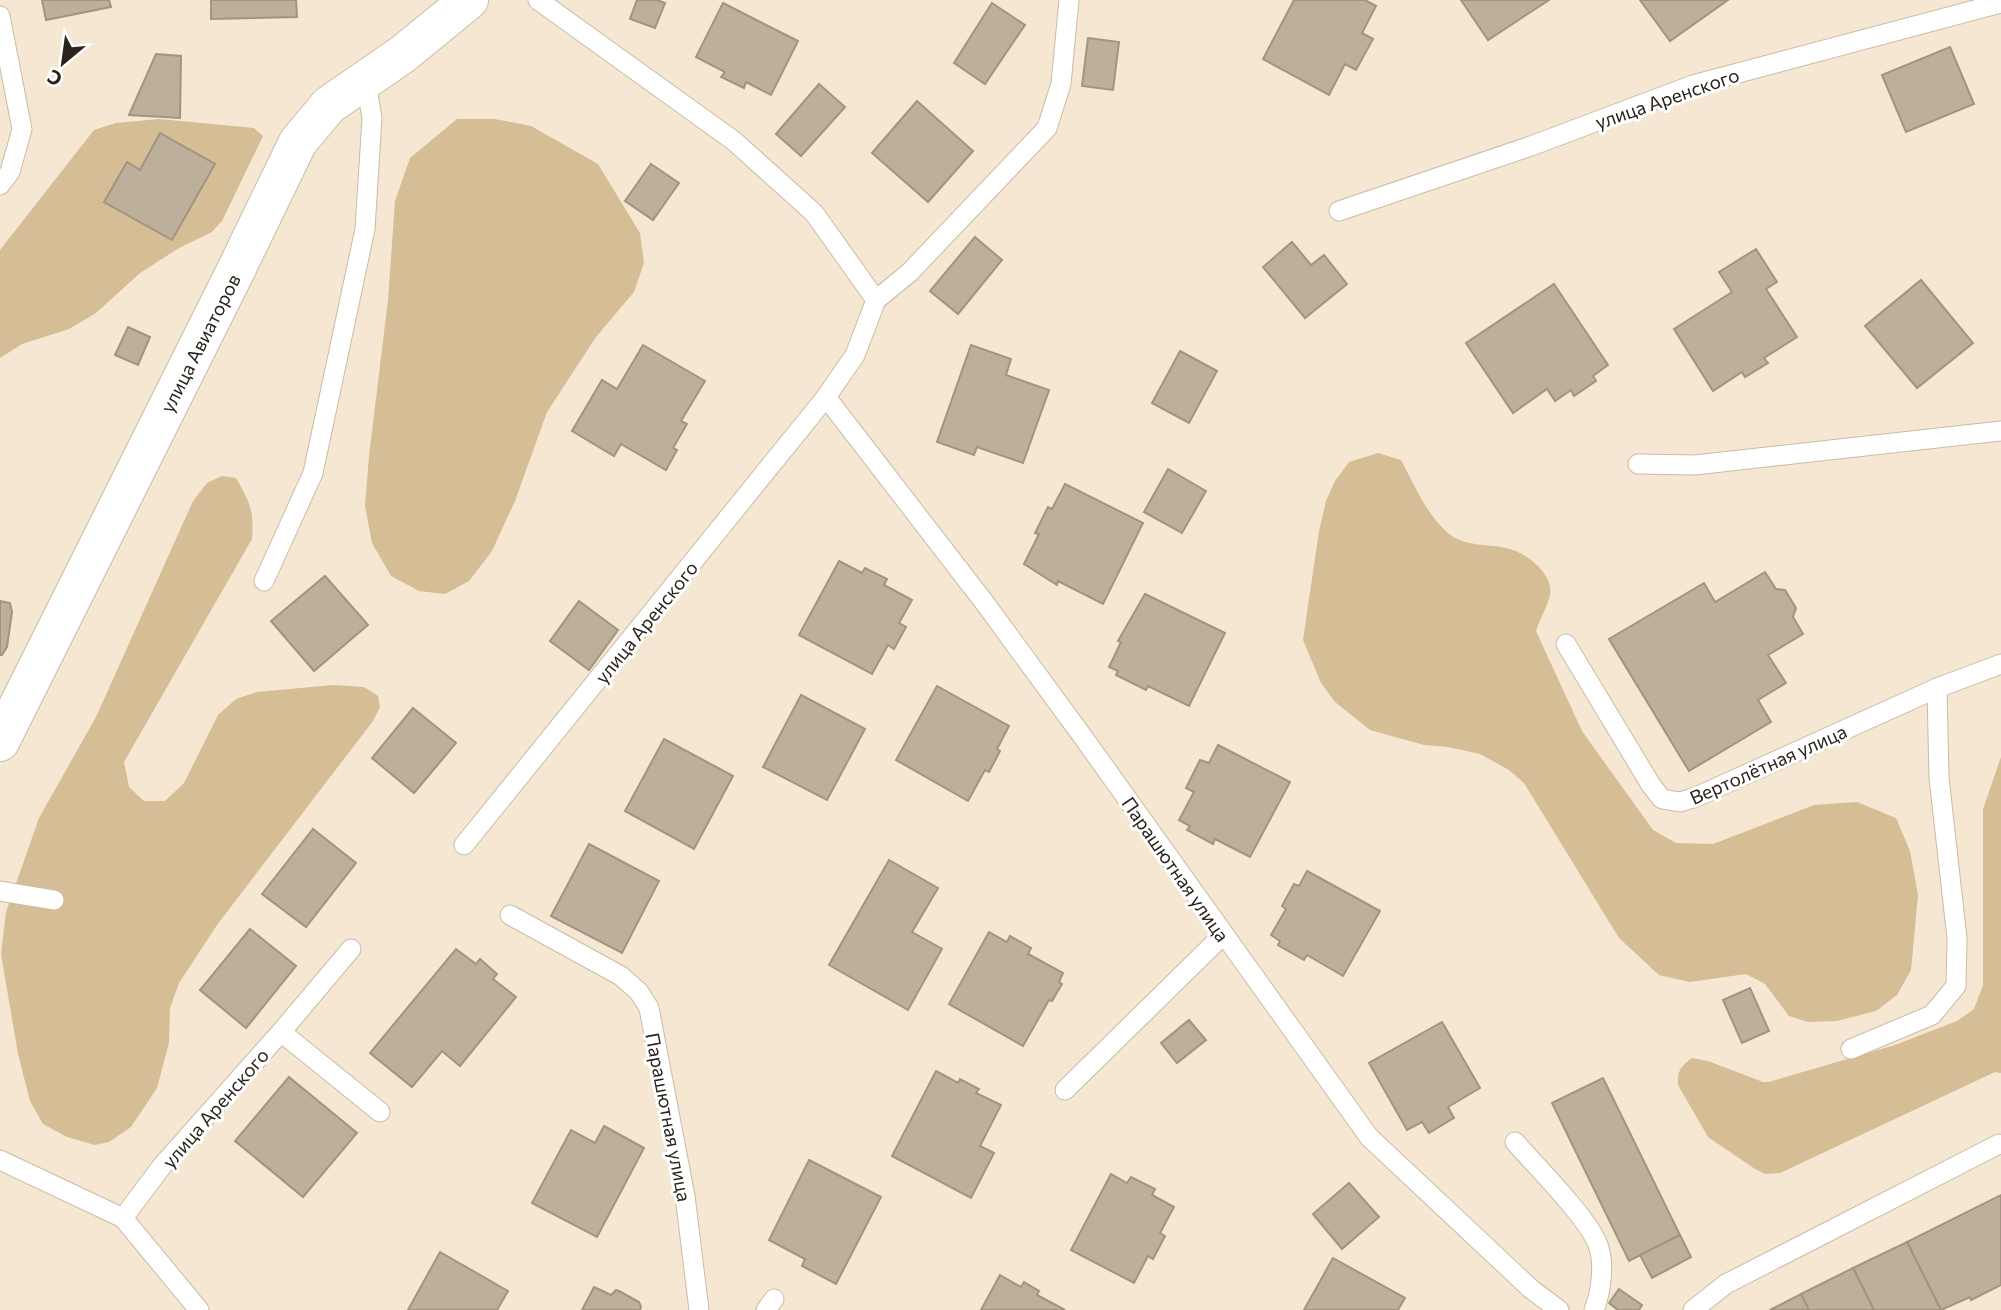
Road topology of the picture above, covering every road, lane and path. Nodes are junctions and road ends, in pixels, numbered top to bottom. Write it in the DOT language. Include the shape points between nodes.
graph roads {
  1 [pos="468,0"];
  2 [pos="538,0"];
  3 [pos="1069,0"];
  4 [pos="2001,3"];
  5 [pos="0,16"];
  6 [pos="363,81"];
  7 [pos="0,185"];
  8 [pos="1339,211"];
  9 [pos="876,300"];
  10 [pos="826,397"];
  11 [pos="2001,431"];
  12 [pos="1638,464"];
  13 [pos="264,580"];
  14 [pos="1566,644"];
  15 [pos="2001,664"];
  16 [pos="1937,688"];
  17 [pos="0,743"];
  18 [pos="464,845"];
  19 [pos="0,891"];
  20 [pos="54,900"];
  21 [pos="510,915"];
  22 [pos="1223,935"];
  23 [pos="351,949"];
  24 [pos="281,1032"];
  25 [pos="1851,1049"];
  26 [pos="1065,1090"];
  27 [pos="380,1112"];
  28 [pos="1514,1142"];
  29 [pos="1999,1144"];
  30 [pos="0,1160"];
  31 [pos="123,1218"];
  32 [pos="199,1310"];
  33 [pos="699,1310"];
  34 [pos="1559,1310"];
  35 [pos="1594,1310"];
  36 [pos="1693,1310"];
  1 -- 6 [label="street, улица Авиаторов"];
  2 -- 9 [label="lane" via="734,141 814,214"];
  3 -- 9 [label="lane" via="1061,84 1047,128 909,274"];
  4 -- 8 [label="lane, улица Аренского" via="1693,85"];
  5 -- 7 [label="lane" via="22,129 10,172"];
  6 -- 13 [label="lane" via="372,118 365,229 313,473"];
  6 -- 17 [label="street, улица Авиаторов" via="329,105 298,142"];
  9 -- 10 [label="lane, улица Аренского" via="855,355"];
  10 -- 18 [label="lane, улица Аренского"];
  10 -- 22 [label="lane, Парашютная улица" via="992,613"];
  11 -- 12 [label="lane" via="1695,465"];
  14 -- 16 [label="lane, Вертолётная улица" via="1651,785 1662,799 1680,802"];
  15 -- 16 [label="lane, Вертолётная улица"];
  16 -- 25 [label="lane" via="1939,778 1957,938 1956,986 1932,1015"];
  19 -- 20 [label="lane"];
  21 -- 33 [label="lane, Парашютная улица" via="621,976 649,1009 685,1196"];
  22 -- 26 [label="lane"];
  22 -- 34 [label="lane, Парашютная улица" via="1368,1137"];
  23 -- 24 [label="lane"];
  24 -- 27 [label="lane, улица Аренского"];
  24 -- 31 [label="lane, улица Аренского"];
  28 -- 35 [label="lane" via="1598,1244 1602,1267"];
  29 -- 36 [label="lane" via="1726,1284"];
  30 -- 31 [label="lane"];
  31 -- 32 [label="lane"];
}
